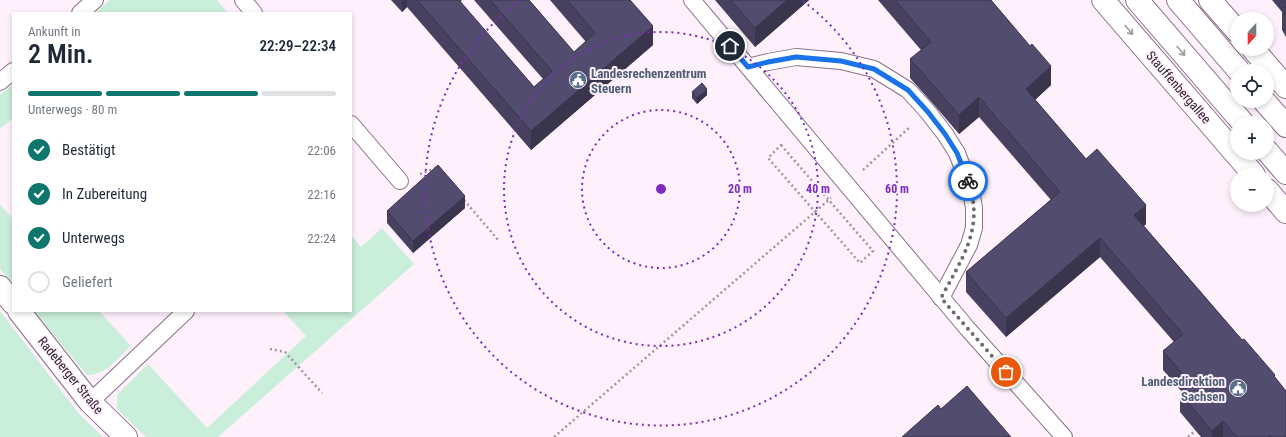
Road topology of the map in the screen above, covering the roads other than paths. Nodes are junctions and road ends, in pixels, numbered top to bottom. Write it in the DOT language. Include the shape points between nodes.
graph roads {
  1 [pos="95,0"];
  2 [pos="243,0"];
  3 [pos="692,0"];
  4 [pos="1103,0"];
  5 [pos="1137,0"];
  6 [pos="1178,0"];
  7 [pos="1210,0"];
  8 [pos="81,12"];
  9 [pos="253,12"];
  10 [pos="1230,23"];
  11 [pos="1259,56"];
  12 [pos="1233,64"];
  13 [pos="748,67"];
  14 [pos="12,72"];
  15 [pos="0,82"];
  16 [pos="1286,87"];
  17 [pos="1270,108"];
  18 [pos="1237,116"];
  19 [pos="352,125"];
  20 [pos="1286,126"];
  21 [pos="1274,159"];
  22 [pos="1248,168"];
  23 [pos="1286,173"];
  24 [pos="400,181"];
  25 [pos="1274,198"];
  26 [pos="1286,212"];
  27 [pos="0,287"];
  28 [pos="941,298"];
  29 [pos="12,302"];
  30 [pos="20,312"];
  31 [pos="185,312"];
  32 [pos="90,402"];
  33 [pos="126,437"];
  34 [pos="1064,437"];
  1 -- 8 [label="lane"];
  2 -- 9 [label="lane"];
  3 -- 13 [label="lane"];
  4 -- 22 [label="main road, Stauffenbergallee, one-way"];
  5 -- 18 [label="main road, one-way"];
  6 -- 12 [label="main road"];
  7 -- 10 [label="main road"];
  11 -- 16 [label="main road"];
  13 -- 28 [label="lane"];
  13 -- 28 [label="lane" via="796,57 841,61 874,69 908,90 928,112 957,153 971,190 974,208 974,228 969,245"];
  14 -- 15 [label="lane"];
  17 -- 20 [label="main road"];
  19 -- 24 [label="lane"];
  21 -- 23 [label="main road"];
  25 -- 26 [label="main road"];
  27 -- 29 [label="main road"];
  28 -- 34 [label="lane"];
  30 -- 32 [label="main road, Radeberger Straße"];
  31 -- 32 [label="lane"];
  32 -- 33 [label="main road, Radeberger Straße"];
}
